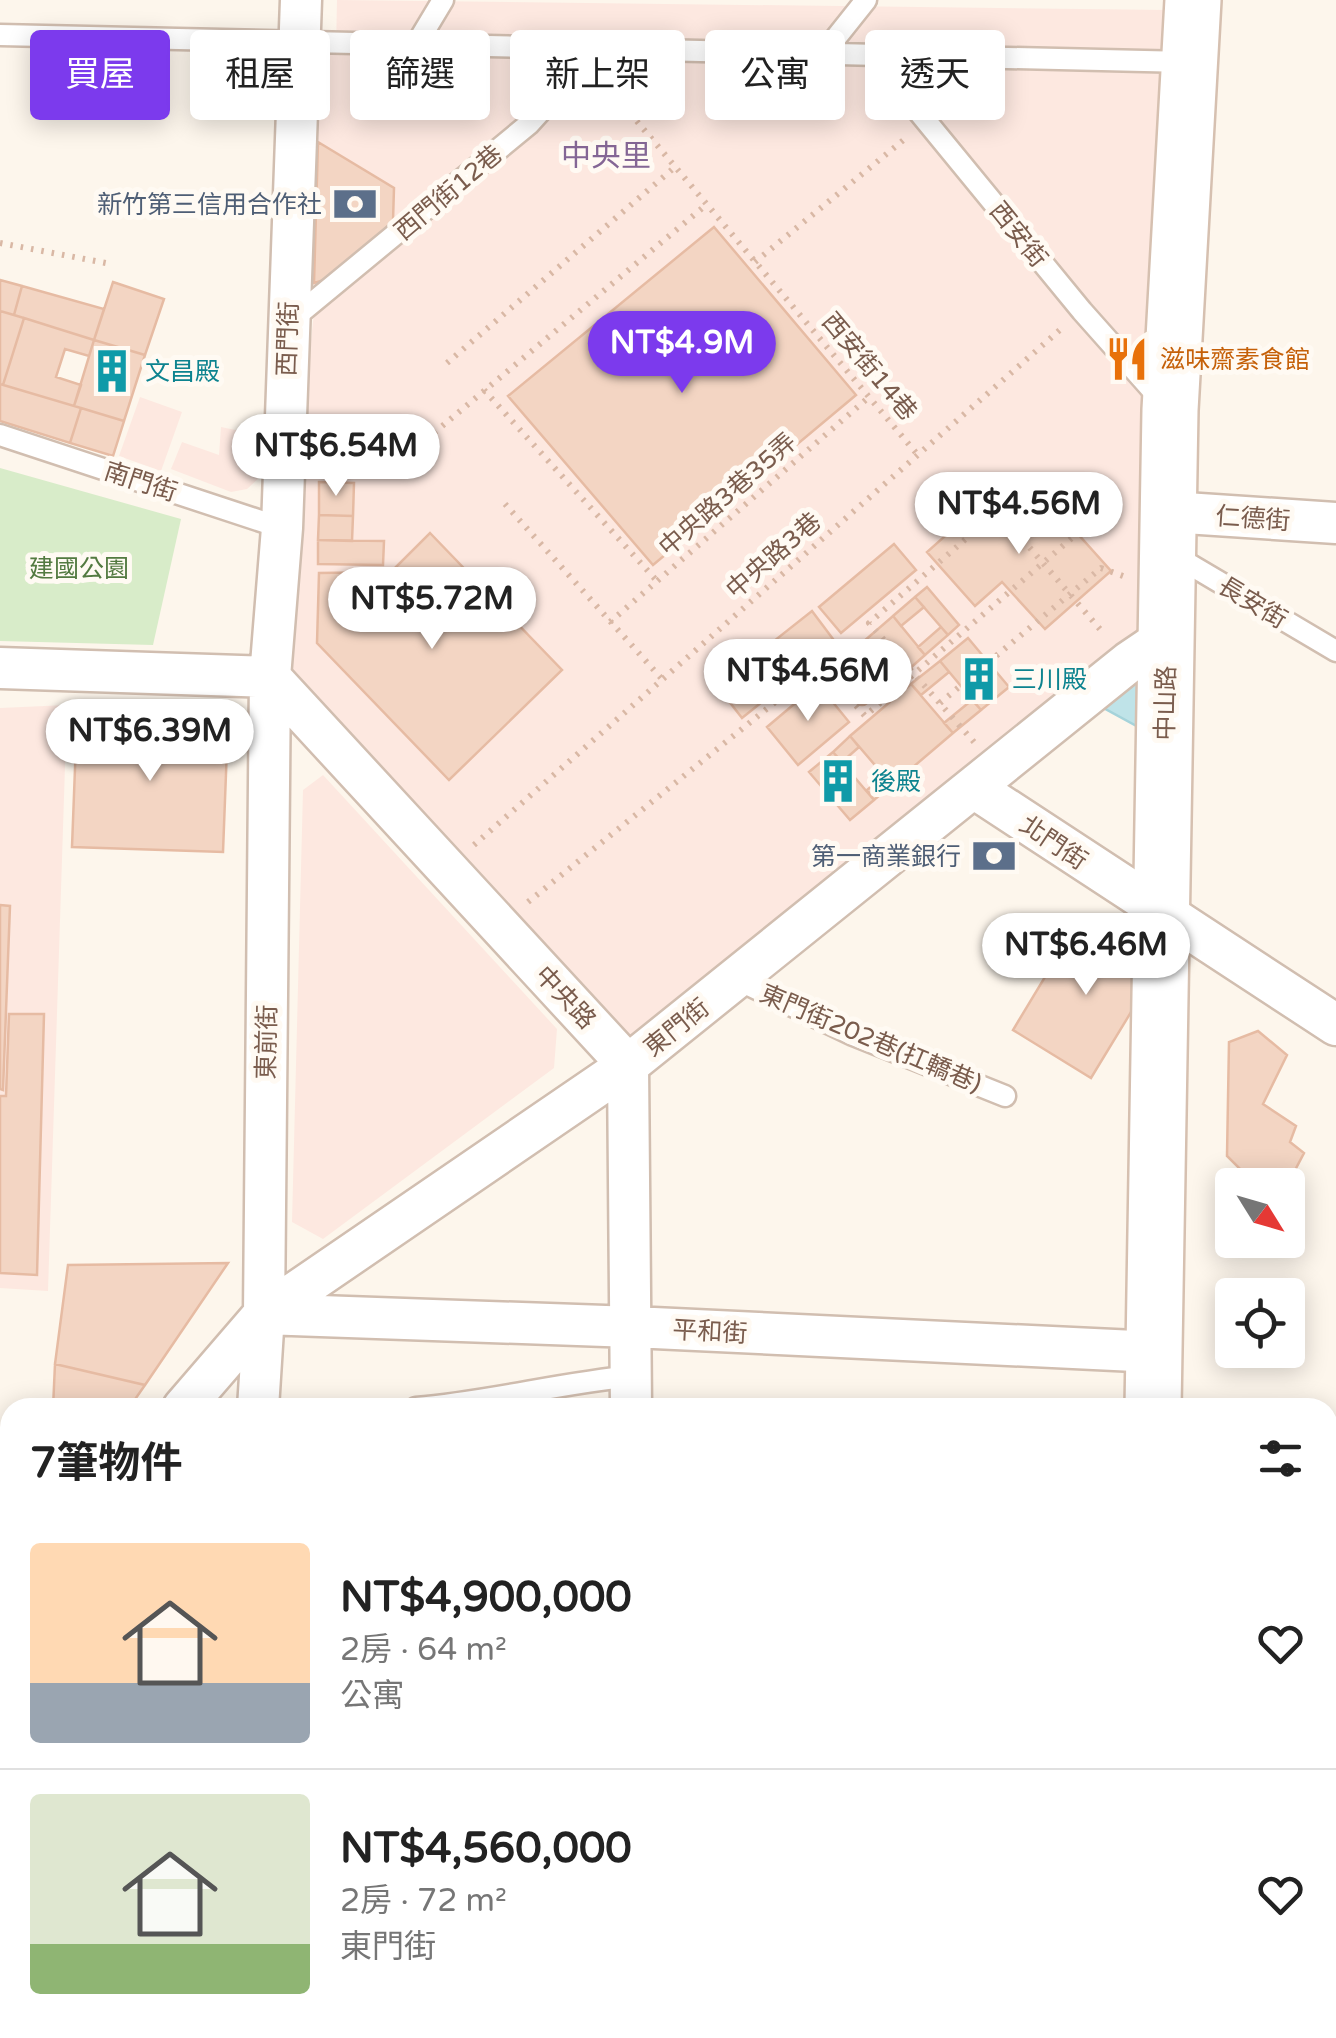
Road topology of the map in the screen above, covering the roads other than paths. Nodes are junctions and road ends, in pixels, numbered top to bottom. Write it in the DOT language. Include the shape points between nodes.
graph roads {
  1 [pos="301,0"];
  2 [pos="443,0"];
  3 [pos="866,0"];
  4 [pos="1193,0"];
  5 [pos="300,30"];
  6 [pos="425,30"];
  7 [pos="842,30"];
  8 [pos="0,34"];
  9 [pos="190,39"];
  10 [pos="1005,58"];
  11 [pos="1189,62"];
  12 [pos="296,120"];
  13 [pos="533,120"];
  14 [pos="925,120"];
  15 [pos="287,323"];
  16 [pos="1170,433"];
  17 [pos="0,435"];
  18 [pos="1336,523"];
  19 [pos="282,528"];
  20 [pos="1160,591"];
  21 [pos="1336,651"];
  22 [pos="0,668"];
  23 [pos="270,677"];
  24 [pos="986,779"];
  25 [pos="1161,913"];
  26 [pos="736,979"];
  27 [pos="1336,1025"];
  28 [pos="628,1065"];
  29 [pos="1006,1096"];
  30 [pos="264,1314"];
  31 [pos="633,1327"];
  32 [pos="1156,1352"];
  33 [pos="632,1392"];
  34 [pos="192,1398"];
  35 [pos="259,1398"];
  36 [pos="490,1398"];
  37 [pos="1154,1398"];
  1 -- 5 [label="street, 西門街"];
  2 -- 6 [label="lane"];
  3 -- 7 [label="lane"];
  4 -- 11 [label="street, 中山路"];
  8 -- 9 [label="lane"];
  10 -- 11 [label="lane"];
  11 -- 16 [label="street, 中山路"];
  12 -- 15 [label="street, 西門街"];
  13 -- 15 [label="lane, 西門街12巷"];
  14 -- 16 [label="lane, 西安街" via="1082,311"];
  15 -- 19 [label="street, 西門街"];
  16 -- 20 [label="street, 中山路"];
  17 -- 19 [label="lane, 南門街"];
  18 -- 20 [label="street, 仁德街"];
  19 -- 23 [label="street, 西門街"];
  20 -- 21 [label="lane, 長安街"];
  20 -- 24 [label="street, 東門街"];
  20 -- 25 [label="street, 中山路"];
  22 -- 23 [label="street"];
  23 -- 28 [label="street, 中央路"];
  23 -- 30 [label="street, 東前街"];
  24 -- 25 [label="street, 北門街"];
  24 -- 26 [label="street, 東門街"];
  25 -- 27 [label="street, 北門街"];
  25 -- 32 [label="street, 中山路"];
  26 -- 28 [label="street, 東門街"];
  26 -- 29 [label="lane, 東門街202巷(扛轎巷)"];
  28 -- 30 [label="street, 東門街"];
  28 -- 31 [label="street"];
  30 -- 31 [label="street, 平和街"];
  30 -- 34 [label="street, 東門街"];
  30 -- 35 [label="street, 東前街"];
  31 -- 32 [label="street, 平和街"];
  31 -- 33 [label="street"];
  32 -- 37 [label="street, 中山路"];
  33 -- 36 [label="lane" via="579,1381"];
}
